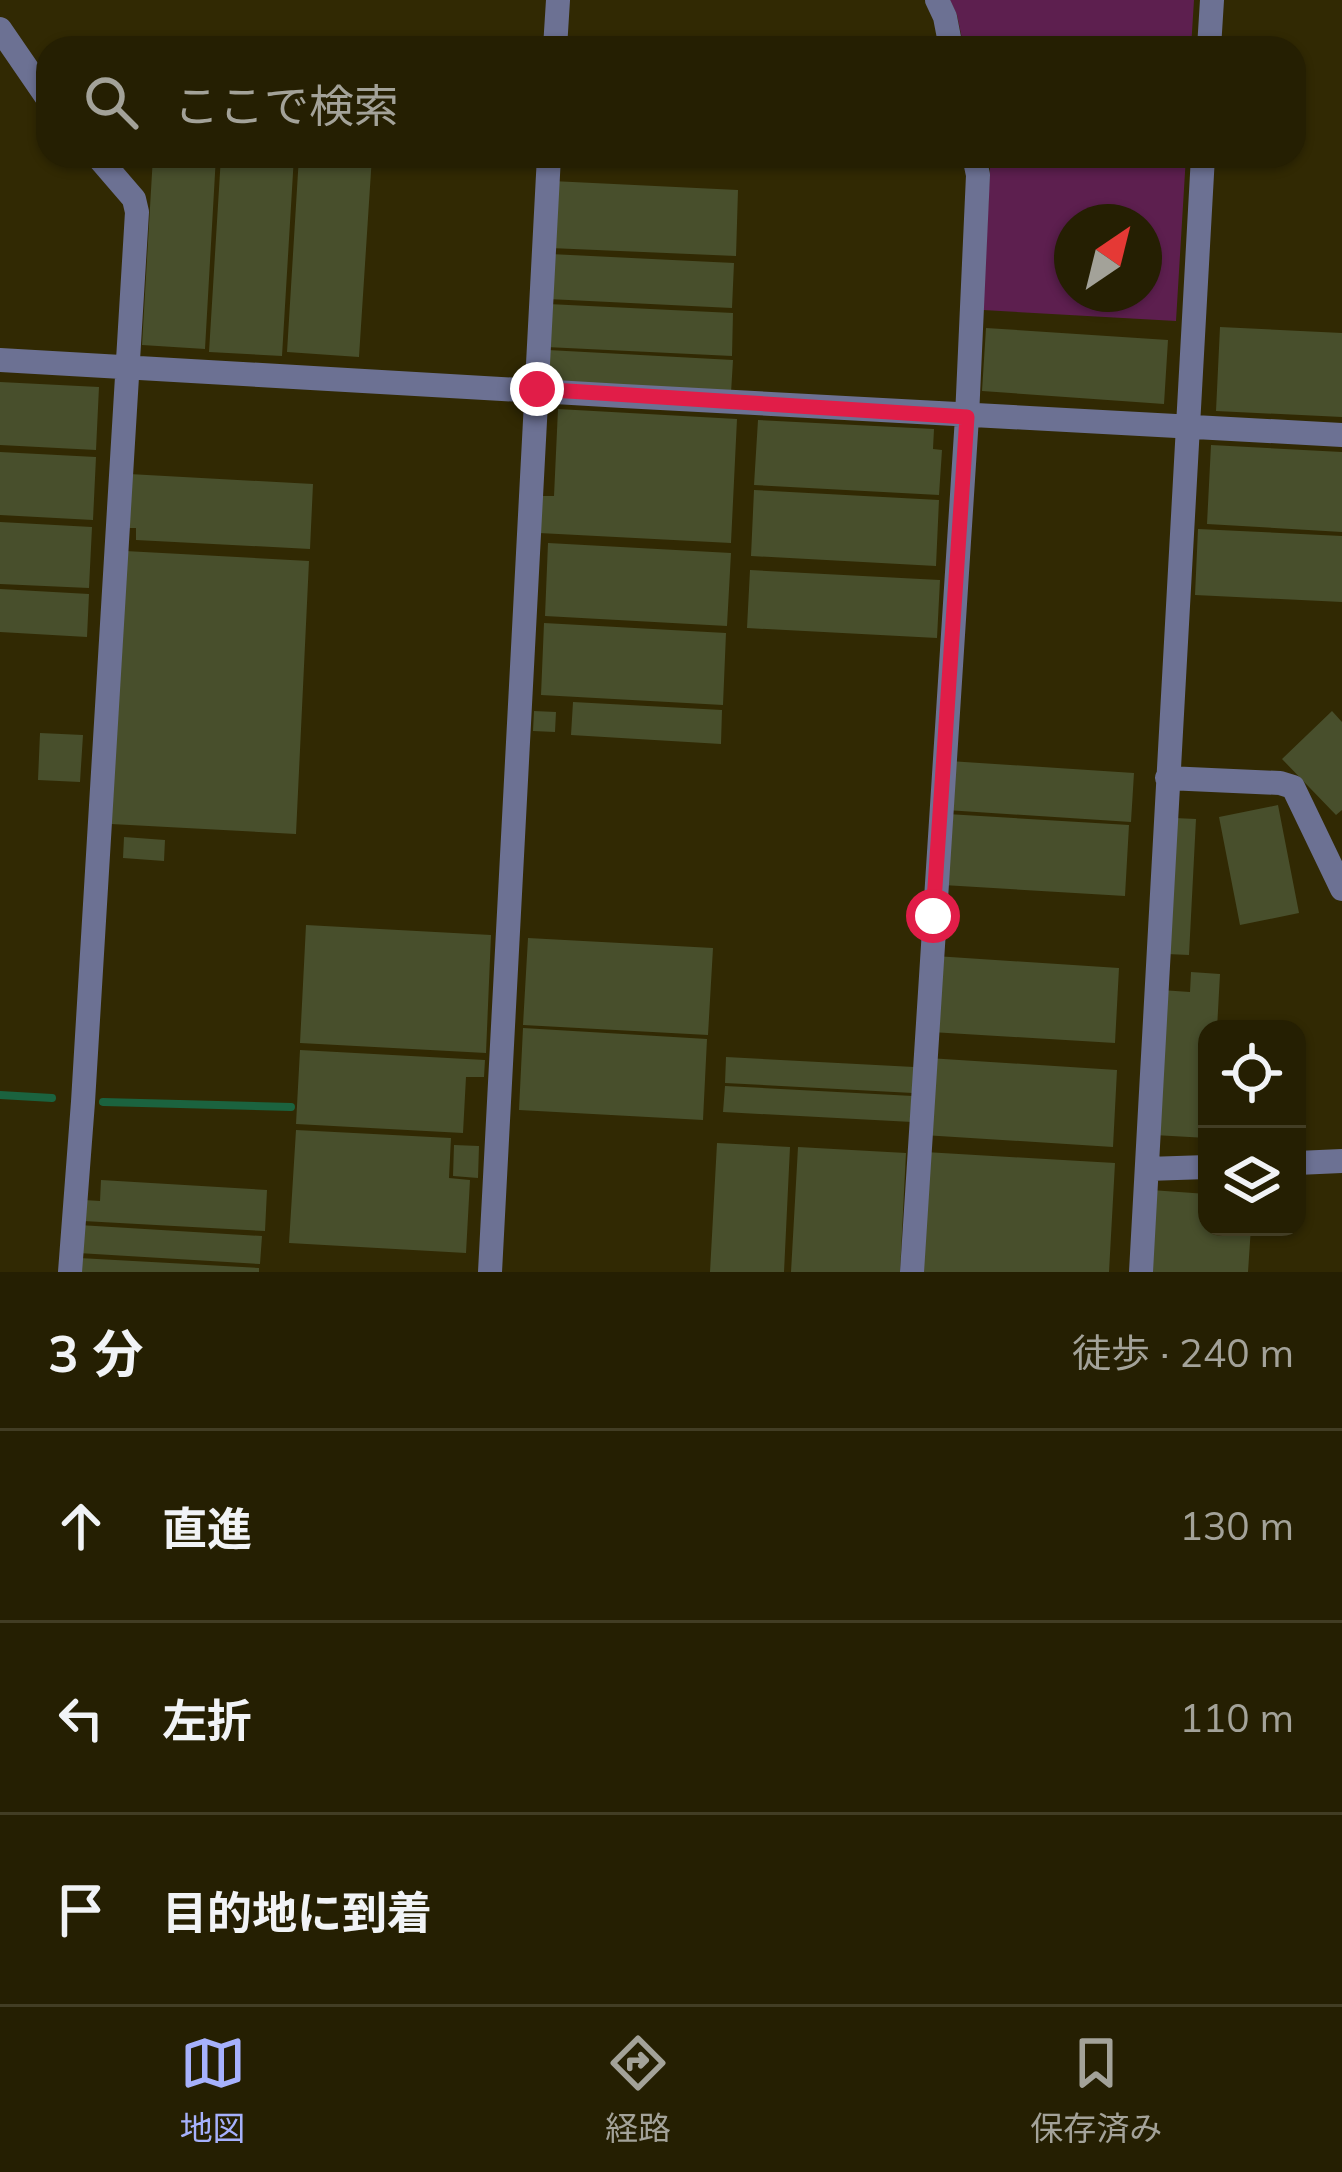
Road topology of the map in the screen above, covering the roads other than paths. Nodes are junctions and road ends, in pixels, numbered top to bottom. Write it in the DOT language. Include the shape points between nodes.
graph roads {
  1 [pos="558,0"];
  2 [pos="937,0"];
  3 [pos="1212,0"];
  4 [pos="0,29"];
  5 [pos="556,36"];
  6 [pos="949,36"];
  7 [pos="1210,36"];
  8 [pos="36,82"];
  9 [pos="107,168"];
  10 [pos="548,168"];
  11 [pos="977,168"];
  12 [pos="1202,168"];
  13 [pos="0,359"];
  14 [pos="126,367"];
  15 [pos="537,389"];
  16 [pos="967,417"];
  17 [pos="1188,428"];
  18 [pos="1342,436"];
  19 [pos="1167,778"];
  20 [pos="1342,889"];
  21 [pos="1342,1161"];
  22 [pos="1306,1163"];
  23 [pos="1198,1166"];
  24 [pos="1147,1169"];
  25 [pos="70,1272"];
  26 [pos="490,1272"];
  27 [pos="912,1272"];
  28 [pos="1141,1272"];
  1 -- 5 [label="street"];
  2 -- 6 [label="street"];
  3 -- 7 [label="street"];
  4 -- 8 [label="street"];
  9 -- 14 [label="street" via="137,212"];
  10 -- 15 [label="street"];
  11 -- 16 [label="street"];
  12 -- 17 [label="street"];
  13 -- 14 [label="street"];
  14 -- 15 [label="street"];
  14 -- 25 [label="street"];
  15 -- 16 [label="street"];
  15 -- 26 [label="street"];
  16 -- 17 [label="street"];
  16 -- 27 [label="street"];
  17 -- 18 [label="street"];
  17 -- 19 [label="street"];
  19 -- 20 [label="street" via="1293,787"];
  19 -- 24 [label="street"];
  21 -- 22 [label="street"];
  23 -- 24 [label="street"];
  24 -- 28 [label="street"];
}
